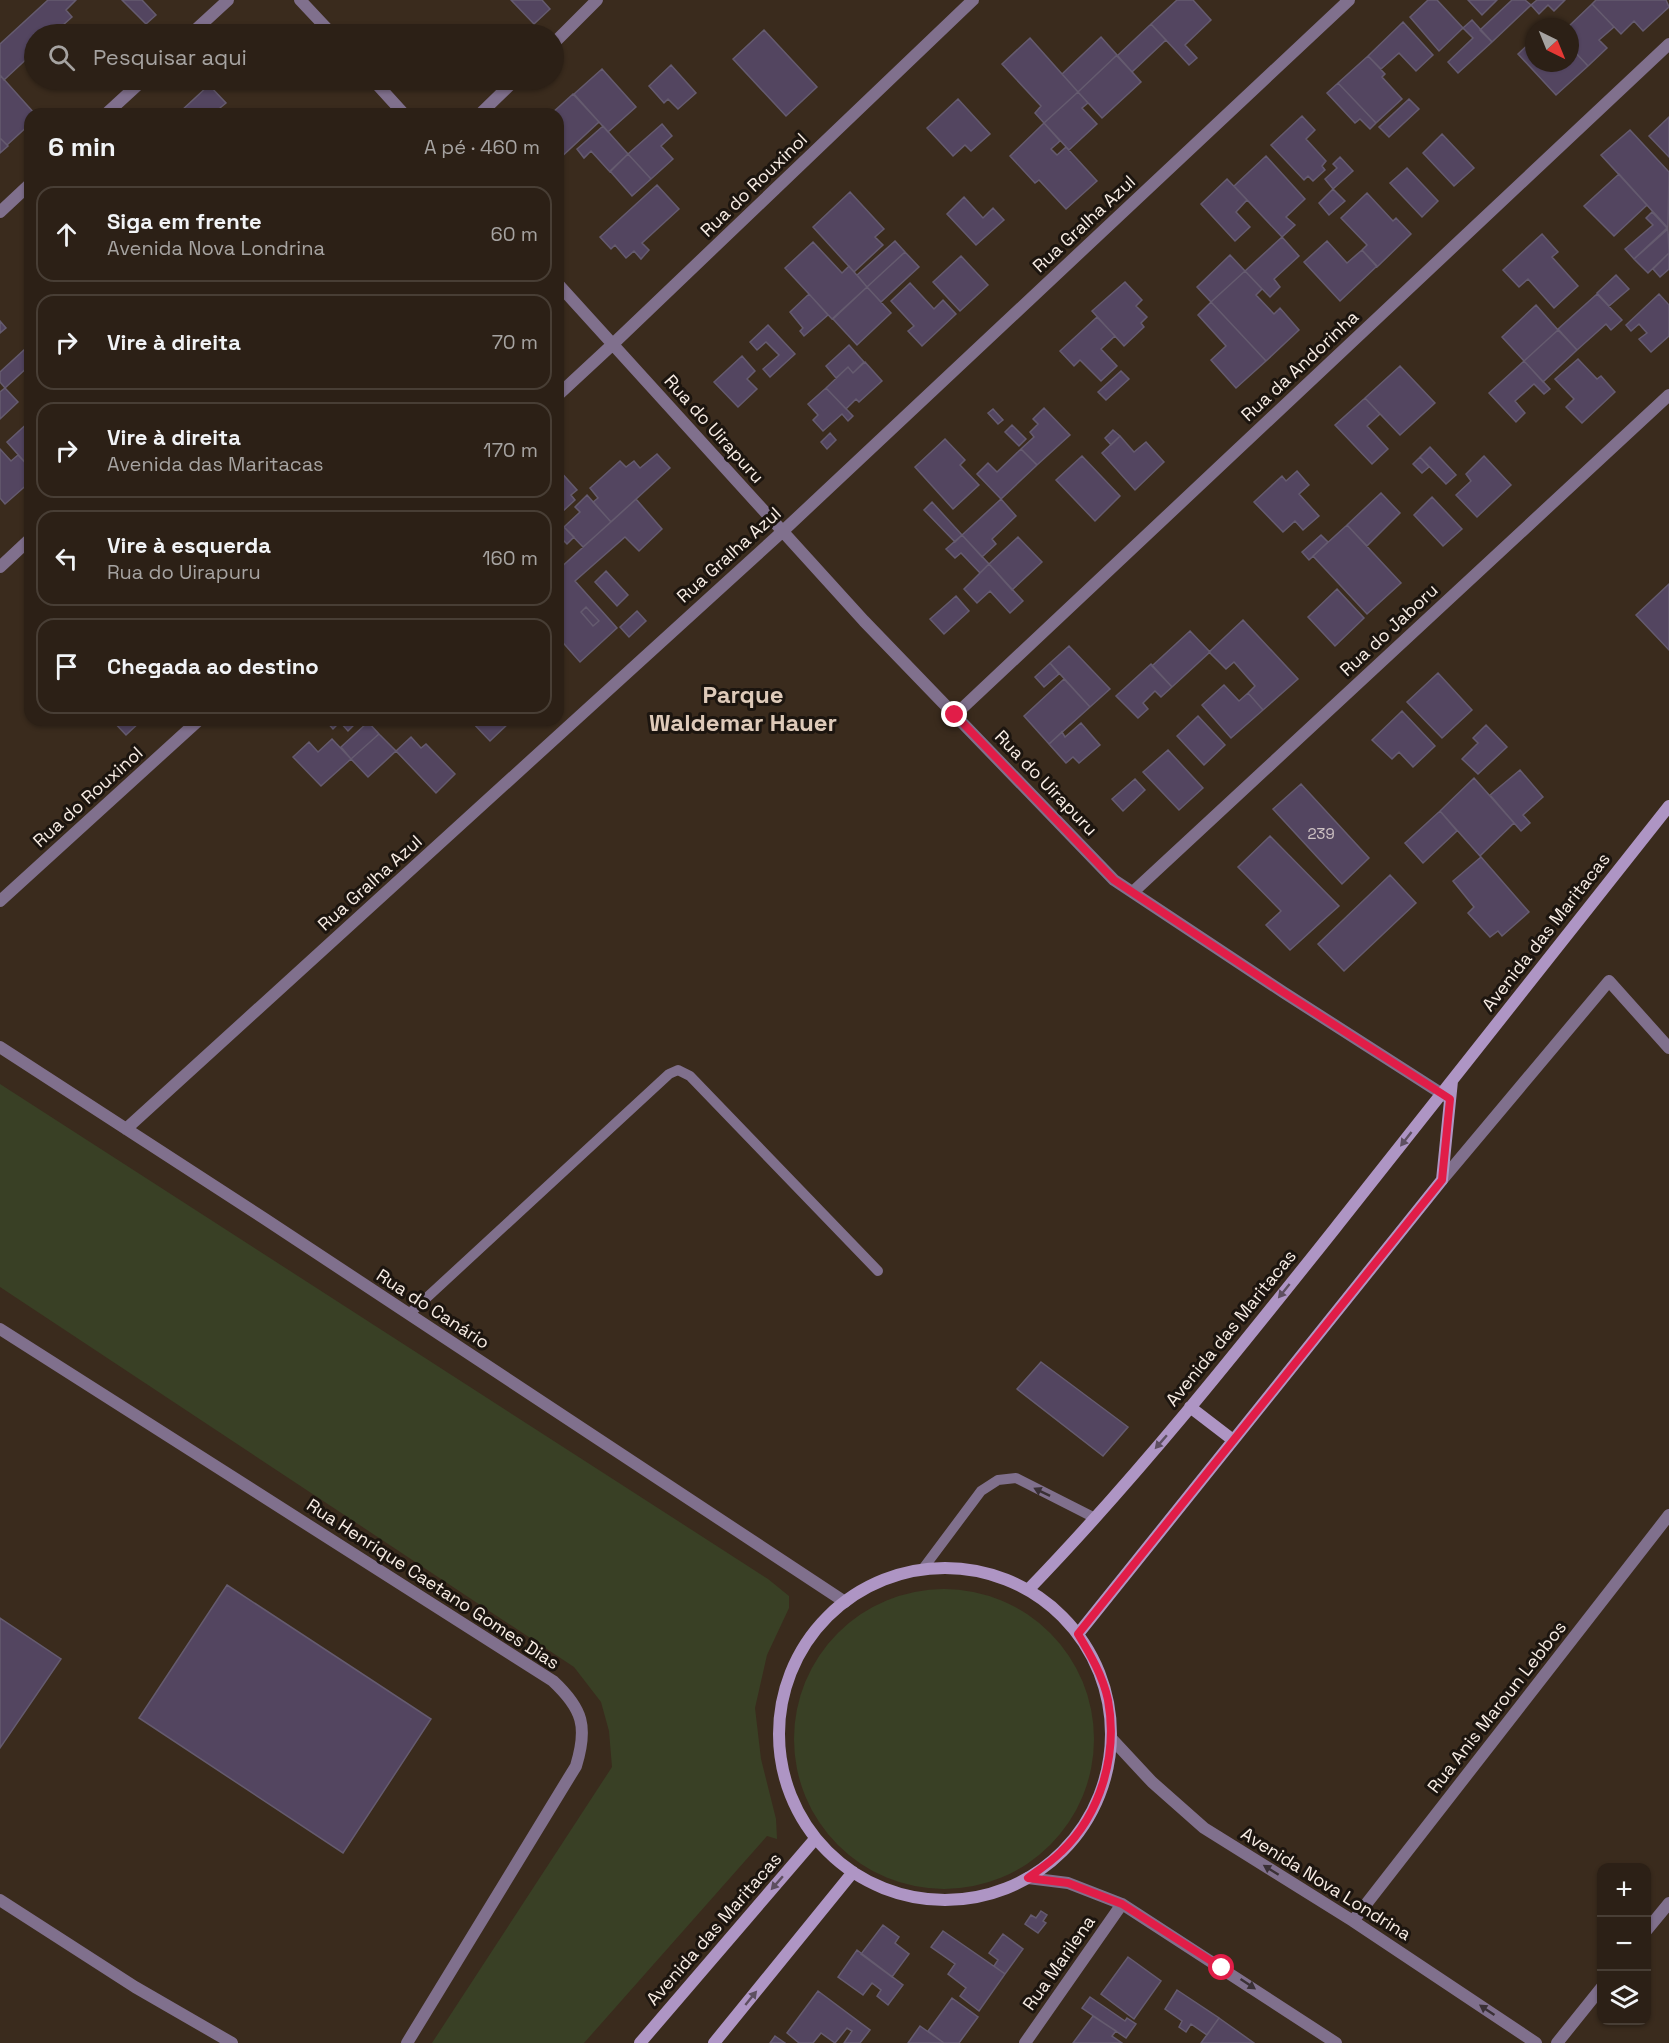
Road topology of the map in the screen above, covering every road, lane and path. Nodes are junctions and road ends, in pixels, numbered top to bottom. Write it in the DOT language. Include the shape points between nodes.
graph roads {
  1 [pos="228,0"];
  2 [pos="300,0"];
  3 [pos="597,0"];
  4 [pos="973,0"];
  5 [pos="1349,0"];
  6 [pos="202,24"];
  7 [pos="323,24"];
  8 [pos="564,33"];
  9 [pos="1669,44"];
  10 [pos="132,90"];
  11 [pos="382,90"];
  12 [pos="505,90"];
  13 [pos="113,108"];
  14 [pos="399,108"];
  15 [pos="486,108"];
  16 [pos="24,190"];
  17 [pos="0,212"];
  18 [pos="564,291"];
  19 [pos="613,344"];
  20 [pos="564,389"];
  21 [pos="1669,395"];
  22 [pos="783,531"];
  23 [pos="24,545"];
  24 [pos="0,567"];
  25 [pos="955,715"];
  26 [pos="192,726"];
  27 [pos="1669,806"];
  28 [pos="1133,892"];
  29 [pos="0,901"];
  30 [pos="0,1047"];
  31 [pos="1669,1048"];
  32 [pos="1446,1096"];
  33 [pos="126,1129"];
  34 [pos="1442,1180"];
  35 [pos="878,1271"];
  36 [pos="409,1314"];
  37 [pos="0,1329"];
  38 [pos="1190,1407"];
  39 [pos="1233,1440"];
  40 [pos="1669,1515"];
  41 [pos="1095,1518"];
  42 [pos="922,1570"];
  43 [pos="1028,1590"];
  44 [pos="845,1602"];
  45 [pos="1078,1634"];
  46 [pos="1111,1738"];
  47 [pos="815,1839"];
  48 [pos="854,1872"];
  49 [pos="1028,1878"];
  50 [pos="0,1900"];
  51 [pos="1669,1903"];
  52 [pos="1122,1904"];
  53 [pos="1353,1921"];
  54 [pos="1651,1926"];
  55 [pos="1597,1993"];
  56 [pos="1328,2041"];
  57 [pos="231,2043"];
  58 [pos="407,2043"];
  59 [pos="640,2043"];
  60 [pos="714,2043"];
  61 [pos="1025,2043"];
  62 [pos="1536,2043"];
  63 [pos="1557,2043"];
  1 -- 6 [label="street"];
  2 -- 7 [label="street"];
  3 -- 8 [label="street"];
  4 -- 19 [label="street, Rua do Rouxinol"];
  5 -- 22 [label="street, Rua Gralha Azul"];
  9 -- 25 [label="street, Rua da Andorinha"];
  10 -- 13 [label="street"];
  11 -- 14 [label="street"];
  12 -- 15 [label="street"];
  16 -- 17 [label="street"];
  18 -- 19 [label="street, Rua do Uirapuru"];
  19 -- 20 [label="street, Rua do Rouxinol"];
  19 -- 22 [label="street, Rua do Uirapuru"];
  21 -- 28 [label="street, Rua do Jaboru"];
  22 -- 25 [label="street, Rua do Uirapuru"];
  22 -- 33 [label="street, Rua Gralha Azul"];
  23 -- 24 [label="street"];
  25 -- 28 [label="street, Rua do Uirapuru" via="1114,880"];
  26 -- 29 [label="street, Rua do Rouxinol"];
  27 -- 32 [label="street, Avenida das Maritacas" via="1452,1080"];
  28 -- 32 [label="street, Rua do Uirapuru"];
  30 -- 33 [label="street, Rua do Canário"];
  31 -- 34 [label="street" via="1609,981"];
  32 -- 34 [label="street, Avenida das Maritacas"];
  32 -- 38 [label="street, Avenida das Maritacas, one-way"];
  33 -- 36 [label="street, Rua do Canário"];
  34 -- 39 [label="street"];
  35 -- 36 [label="lane" via="690,1076 678,1070 669,1074"];
  36 -- 44 [label="street, Rua do Canário"];
  37 -- 58 [label="street, Rua Henrique Caetano Gomes Dias" via="553,1681 573,1701 583,1726 576,1766"];
  38 -- 39 [label="street"];
  38 -- 41 [label="street, Avenida das Maritacas, one-way"];
  39 -- 45 [label="street"];
  40 -- 53 [label="street, Rua Anis Maroun Lebbos"];
  41 -- 42 [label="lane, one-way" via="1016,1478 998,1480 981,1491"];
  41 -- 43 [label="street, Avenida das Maritacas"];
  42 -- 43 [label="street" via="977,1571"];
  42 -- 44 [label="street" via="895,1576"];
  43 -- 45 [label="street" via="1055,1609"];
  44 -- 47 [label="street" via="818,1628 797,1660 783,1695 779,1733 783,1770 795,1806"];
  45 -- 46 [label="street" via="1095,1663 1108,1699"];
  46 -- 49 [label="street" via="1105,1780 1088,1819 1061,1852"];
  53 -- 46 [label="street, Avenida Nova Londrina, one-way" via="1204,1828 1152,1782"];
  47 -- 48 [label="street"];
  47 -- 59 [label="street, Avenida das Maritacas, one-way"];
  48 -- 49 [label="street" via="876,1886 912,1897 952,1900 991,1893"];
  60 -- 48 [label="street, one-way"];
  49 -- 52 [label="street" via="1068,1883"];
  50 -- 57 [label="street"];
  51 -- 54 [label="street"];
  52 -- 56 [label="street, one-way"];
  52 -- 61 [label="street, Rua Marilena"];
  62 -- 53 [label="street, Avenida Nova Londrina, one-way"];
  55 -- 63 [label="street"];
}
